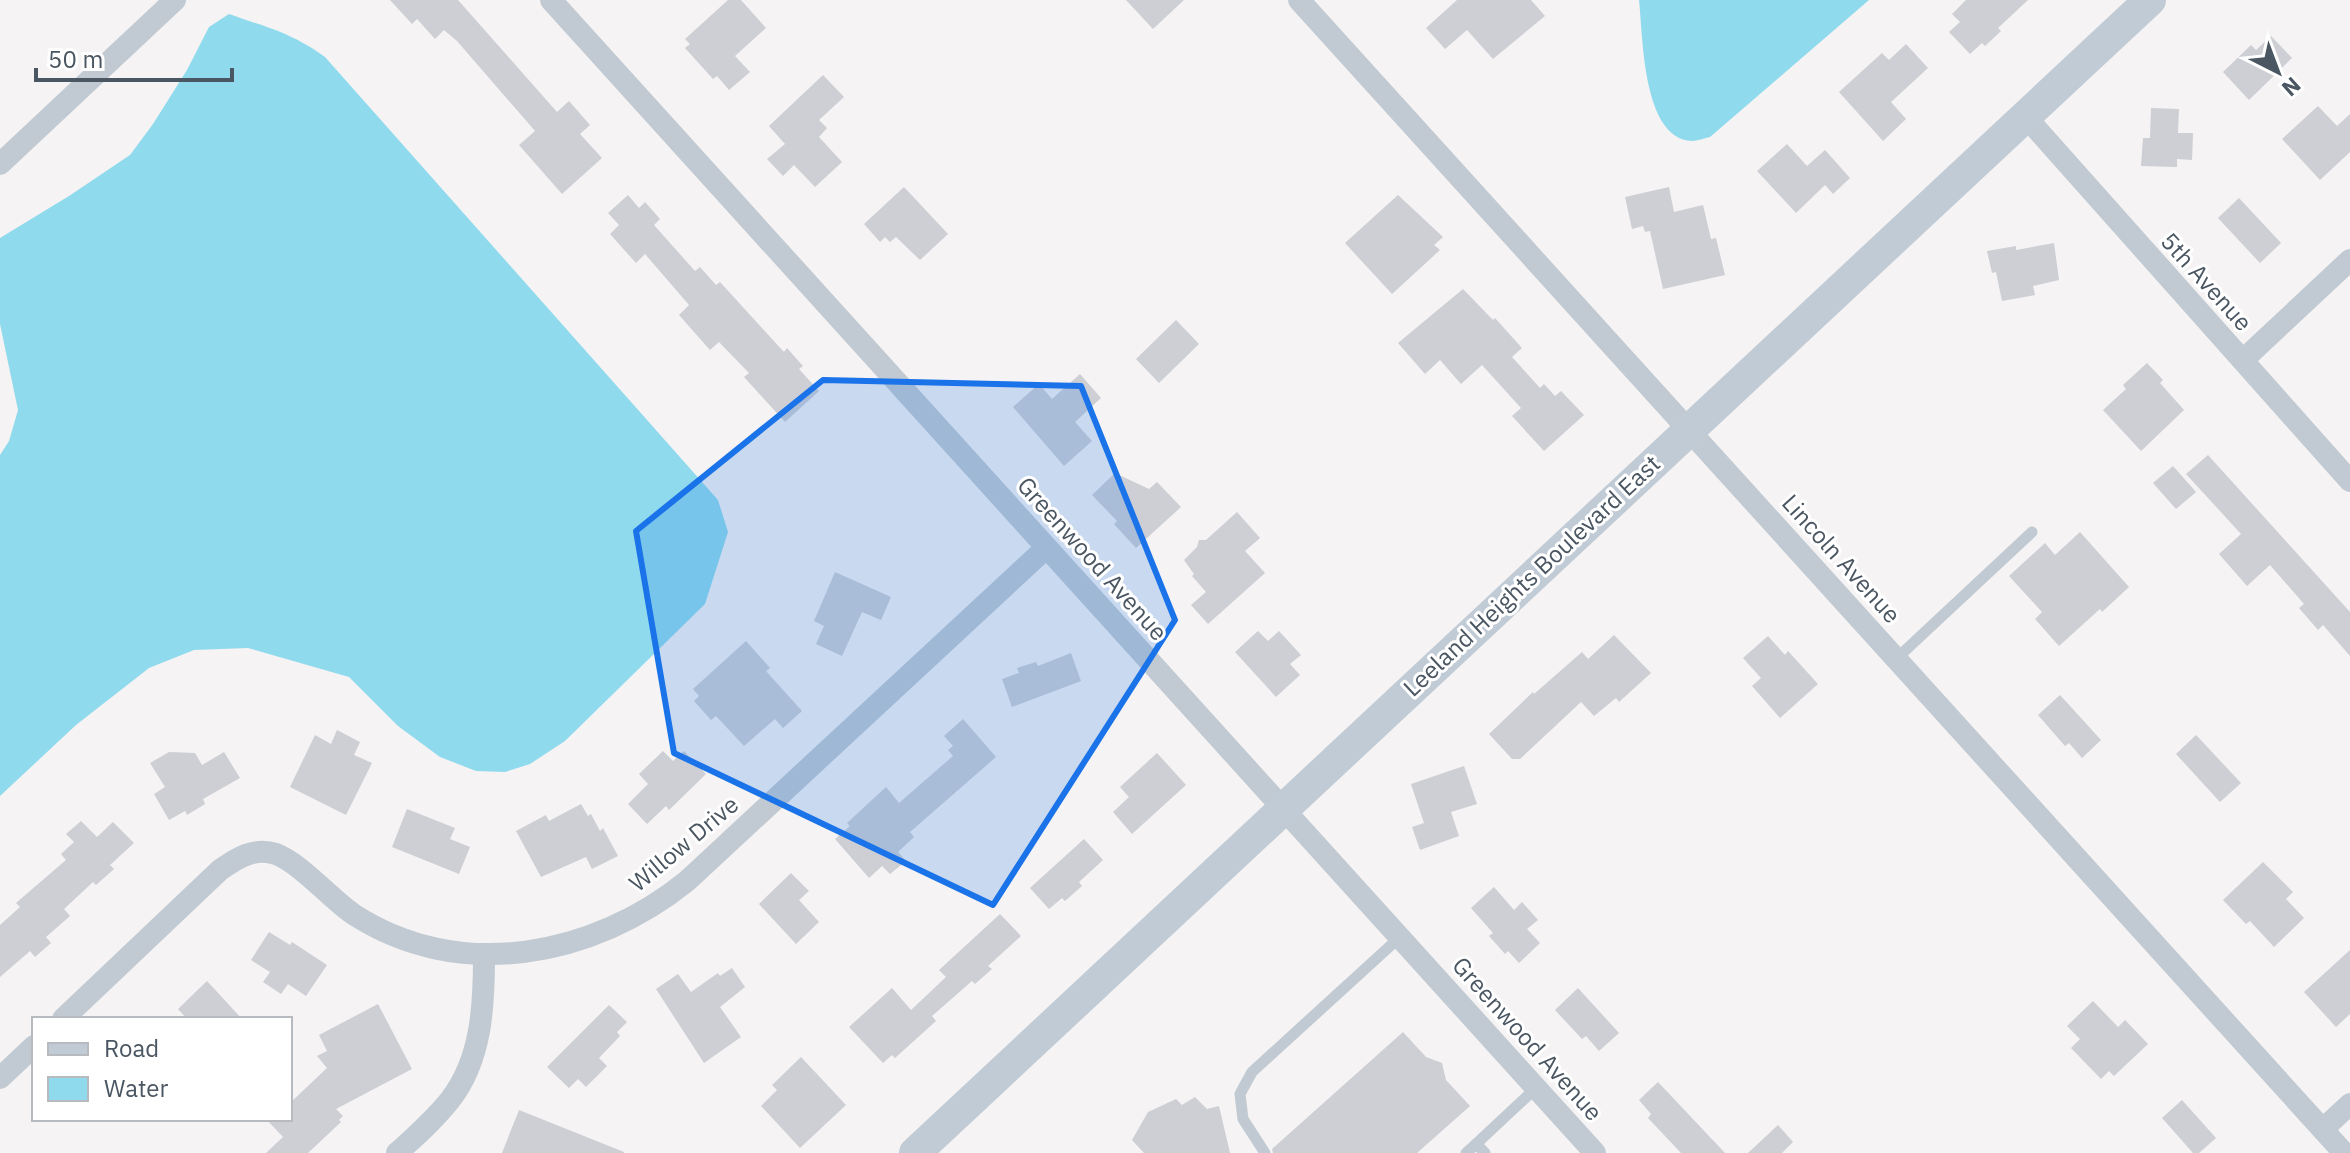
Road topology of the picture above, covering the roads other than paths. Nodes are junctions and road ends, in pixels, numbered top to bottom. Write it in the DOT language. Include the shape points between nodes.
graph roads {
  1 [pos="175,0"];
  2 [pos="551,0"];
  3 [pos="1299,0"];
  4 [pos="2150,0"];
  5 [pos="2026,117"];
  6 [pos="0,164"];
  7 [pos="2350,260"];
  8 [pos="2243,360"];
  9 [pos="1689,429"];
  10 [pos="2350,481"];
  11 [pos="2032,532"];
  12 [pos="1046,548"];
  13 [pos="1896,659"];
  14 [pos="1284,808"];
  15 [pos="1400,937"];
  16 [pos="484,956"];
  17 [pos="65,1017"];
  18 [pos="32,1048"];
  19 [pos="0,1078"];
  20 [pos="1536,1088"];
  21 [pos="2350,1104"];
  22 [pos="2323,1129"];
  23 [pos="1481,1148"];
  24 [pos="403,1151"];
  25 [pos="915,1153"];
  26 [pos="1265,1153"];
  27 [pos="1466,1153"];
  28 [pos="1595,1153"];
  29 [pos="2344,1153"];
  1 -- 6 [label="street"];
  2 -- 12 [label="street, Greenwood Avenue"];
  3 -- 9 [label="street, Lincoln Avenue"];
  4 -- 5 [label="main road, Leeland Heights Boulevard East"];
  5 -- 8 [label="street, 5th Avenue"];
  5 -- 9 [label="main road, Leeland Heights Boulevard East"];
  7 -- 8 [label="street"];
  8 -- 10 [label="street, 5th Avenue"];
  9 -- 13 [label="street, Lincoln Avenue"];
  9 -- 14 [label="main road, Leeland Heights Boulevard East"];
  11 -- 13 [label="lane"];
  12 -- 14 [label="street, Greenwood Avenue"];
  12 -- 16 [label="street, Willow Drive" via="661,902 615,928 573,943"];
  13 -- 22 [label="street, Lincoln Avenue"];
  14 -- 15 [label="street, Greenwood Avenue"];
  14 -- 25 [label="main road, Leeland Heights Boulevard East"];
  15 -- 20 [label="street, Greenwood Avenue"];
  15 -- 26 [label="lane" via="1252,1072 1240,1094 1243,1119"];
  16 -- 17 [label="street, Willow Drive" via="381,930 276,854 245,853 220,870"];
  16 -- 24 [label="street" via="482,1015 467,1071 452,1098"];
  18 -- 19 [label="street"];
  20 -- 23 [label="lane"];
  20 -- 28 [label="street, Greenwood Avenue"];
  21 -- 22 [label="street"];
  22 -- 29 [label="street, Lincoln Avenue"];
  23 -- 27 [label="lane"];
}
